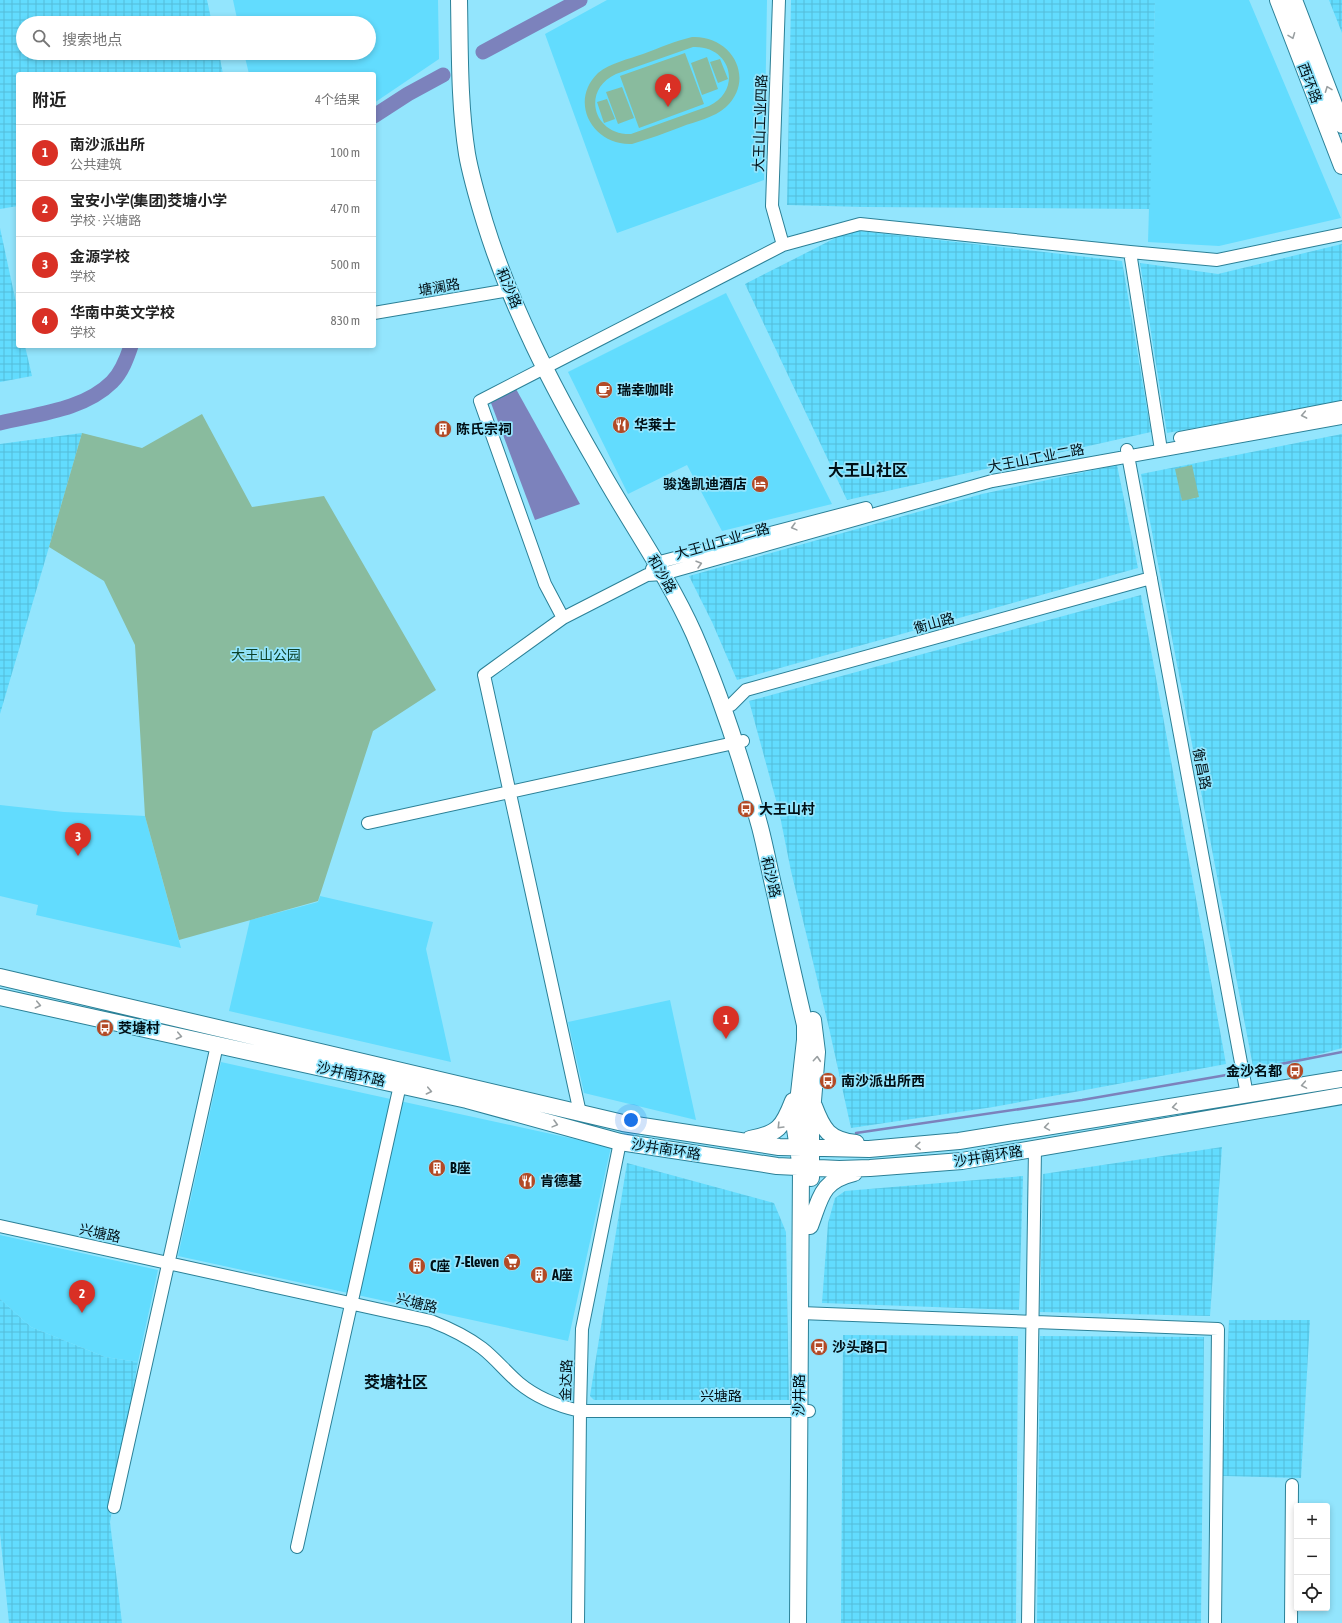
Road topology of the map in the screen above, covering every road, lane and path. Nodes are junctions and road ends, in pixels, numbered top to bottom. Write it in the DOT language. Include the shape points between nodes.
graph roads {
  1 [pos="459,0"];
  2 [pos="470,0"];
  3 [pos="779,0"];
  4 [pos="1278,0"];
  5 [pos="1294,0"];
  6 [pos="1342,125"];
  7 [pos="1342,166"];
  8 [pos="1342,234"];
  9 [pos="783,245"];
  10 [pos="1130,252"];
  11 [pos="509,290"];
  12 [pos="376,313"];
  13 [pos="549,365"];
  14 [pos="1342,408"];
  15 [pos="1342,418"];
  16 [pos="1160,446"];
  17 [pos="1127,452"];
  18 [pos="661,569"];
  19 [pos="1151,578"];
  20 [pos="563,618"];
  21 [pos="731,705"];
  22 [pos="739,742"];
  23 [pos="510,792"];
  24 [pos="368,824"];
  25 [pos="0,977"];
  26 [pos="0,997"];
  27 [pos="217,1045"];
  28 [pos="801,1078"];
  29 [pos="1342,1079"];
  30 [pos="400,1085"];
  31 [pos="1247,1095"];
  32 [pos="1342,1096"];
  33 [pos="813,1102"];
  34 [pos="580,1113"];
  35 [pos="739,1141"];
  36 [pos="620,1142"];
  37 [pos="897,1147"];
  38 [pos="804,1148"];
  39 [pos="1035,1148"];
  40 [pos="806,1168"];
  41 [pos="870,1168"];
  42 [pos="0,1226"];
  43 [pos="810,1226"];
  44 [pos="168,1263"];
  45 [pos="351,1303"];
  46 [pos="805,1313"];
  47 [pos="1032,1322"];
  48 [pos="580,1411"];
  49 [pos="804,1411"];
  50 [pos="1292,1485"];
  51 [pos="114,1507"];
  52 [pos="297,1547"];
  53 [pos="578,1623"];
  54 [pos="798,1623"];
  55 [pos="807,1623"];
  56 [pos="1028,1623"];
  57 [pos="1215,1623"];
  58 [pos="1291,1623"];
  1 -- 11 [label="main road, 和沙路" via="462,105 467,154 490,238"];
  2 -- 13 [label="main road, 和沙路" via="471,104 476,153 498,235"];
  3 -- 9 [label="street, 大王山工业四路" via="772,206"];
  4 -- 7 [label="main road, 西环路, one-way"];
  6 -- 5 [label="main road, 西环路, one-way"];
  8 -- 10 [label="street" via="1217,260"];
  9 -- 10 [label="street" via="860,224"];
  9 -- 13 [label="street"];
  10 -- 16 [label="street"];
  11 -- 12 [label="street, 塘澜路"];
  11 -- 13 [label="main road, 和沙路"];
  13 -- 18 [label="main road, 和沙路" via="587,428"];
  13 -- 20 [label="street" via="480,401 545,584"];
  14 -- 16 [label="street, 大王山工业二路, one-way"];
  15 -- 16 [label="street, 大王山工业二路"];
  16 -- 17 [label="street, 大王山工业二路"];
  17 -- 18 [label="street, 大王山工业二路" via="992,481"];
  17 -- 19 [label="street, 衡昌路"];
  18 -- 20 [label="street, 大王山工业二路"];
  18 -- 21 [label="main road, 和沙路" via="701,629"];
  18 -- 22 [label="main road, 和沙路" via="693,632"];
  19 -- 21 [label="street, 衡山路" via="746,690"];
  19 -- 31 [label="street, 衡昌路"];
  20 -- 23 [label="street, 大王山工业二路" via="484,675"];
  21 -- 22 [label="main road, 和沙路"];
  22 -- 23 [label="street"];
  22 -- 28 [label="main road, 和沙路" via="805,1025"];
  33 -- 22 [label="main road, 和沙路, one-way" via="817,1052 814,1024 770,828"];
  23 -- 24 [label="street"];
  23 -- 34 [label="street"];
  25 -- 34 [label="main road, 沙井南环路"];
  26 -- 27 [label="main road, 沙井南环路, one-way"];
  27 -- 30 [label="main road, 沙井南环路"];
  27 -- 44 [label="street"];
  28 -- 35 [label="main road, one-way" via="782,1125 768,1135"];
  28 -- 38 [label="main road, 和沙路" via="795,1129"];
  29 -- 31 [label="main road, 沙井南环路, one-way"];
  30 -- 36 [label="main road, 沙井南环路, one-way" via="467,1100"];
  30 -- 45 [label="street"];
  31 -- 37 [label="main road, 沙井南环路, one-way" via="959,1141"];
  32 -- 39 [label="main road, 沙井南环路"];
  33 -- 37 [label="main road" via="824,1128 837,1139"];
  33 -- 38 [label="main road, 和沙路"];
  34 -- 35 [label="main road, 沙井南环路" via="623,1123"];
  35 -- 38 [label="main road, 沙井南环路"];
  36 -- 40 [label="main road, 沙井南环路"];
  36 -- 48 [label="street, 金达路" via="582,1329"];
  37 -- 38 [label="main road, 沙井南环路"];
  38 -- 40 [label="main road, 和沙路"];
  39 -- 41 [label="main road, 沙井南环路" via="962,1161"];
  39 -- 47 [label="street"];
  40 -- 41 [label="main road, 沙井南环路"];
  40 -- 43 [label="main road, 沙井路"];
  40 -- 46 [label="main road, 沙井路"];
  41 -- 43 [label="main road" via="843,1176 829,1184"];
  42 -- 44 [label="street, 兴塘路"];
  43 -- 46 [label="main road, 沙井路"];
  44 -- 45 [label="street, 兴塘路"];
  44 -- 51 [label="street"];
  45 -- 48 [label="street, 兴塘路" via="431,1321 458,1332 482,1348 519,1383 538,1396 558,1406"];
  45 -- 52 [label="street"];
  46 -- 47 [label="street"];
  46 -- 49 [label="main road, 沙井路"];
  47 -- 56 [label="street"];
  47 -- 57 [label="street" via="1218,1328"];
  48 -- 49 [label="street, 兴塘路"];
  48 -- 53 [label="street, 金达路"];
  49 -- 54 [label="main road, 沙井路"];
  49 -- 55 [label="main road, 沙井路"];
  50 -- 58 [label="street"];
}
